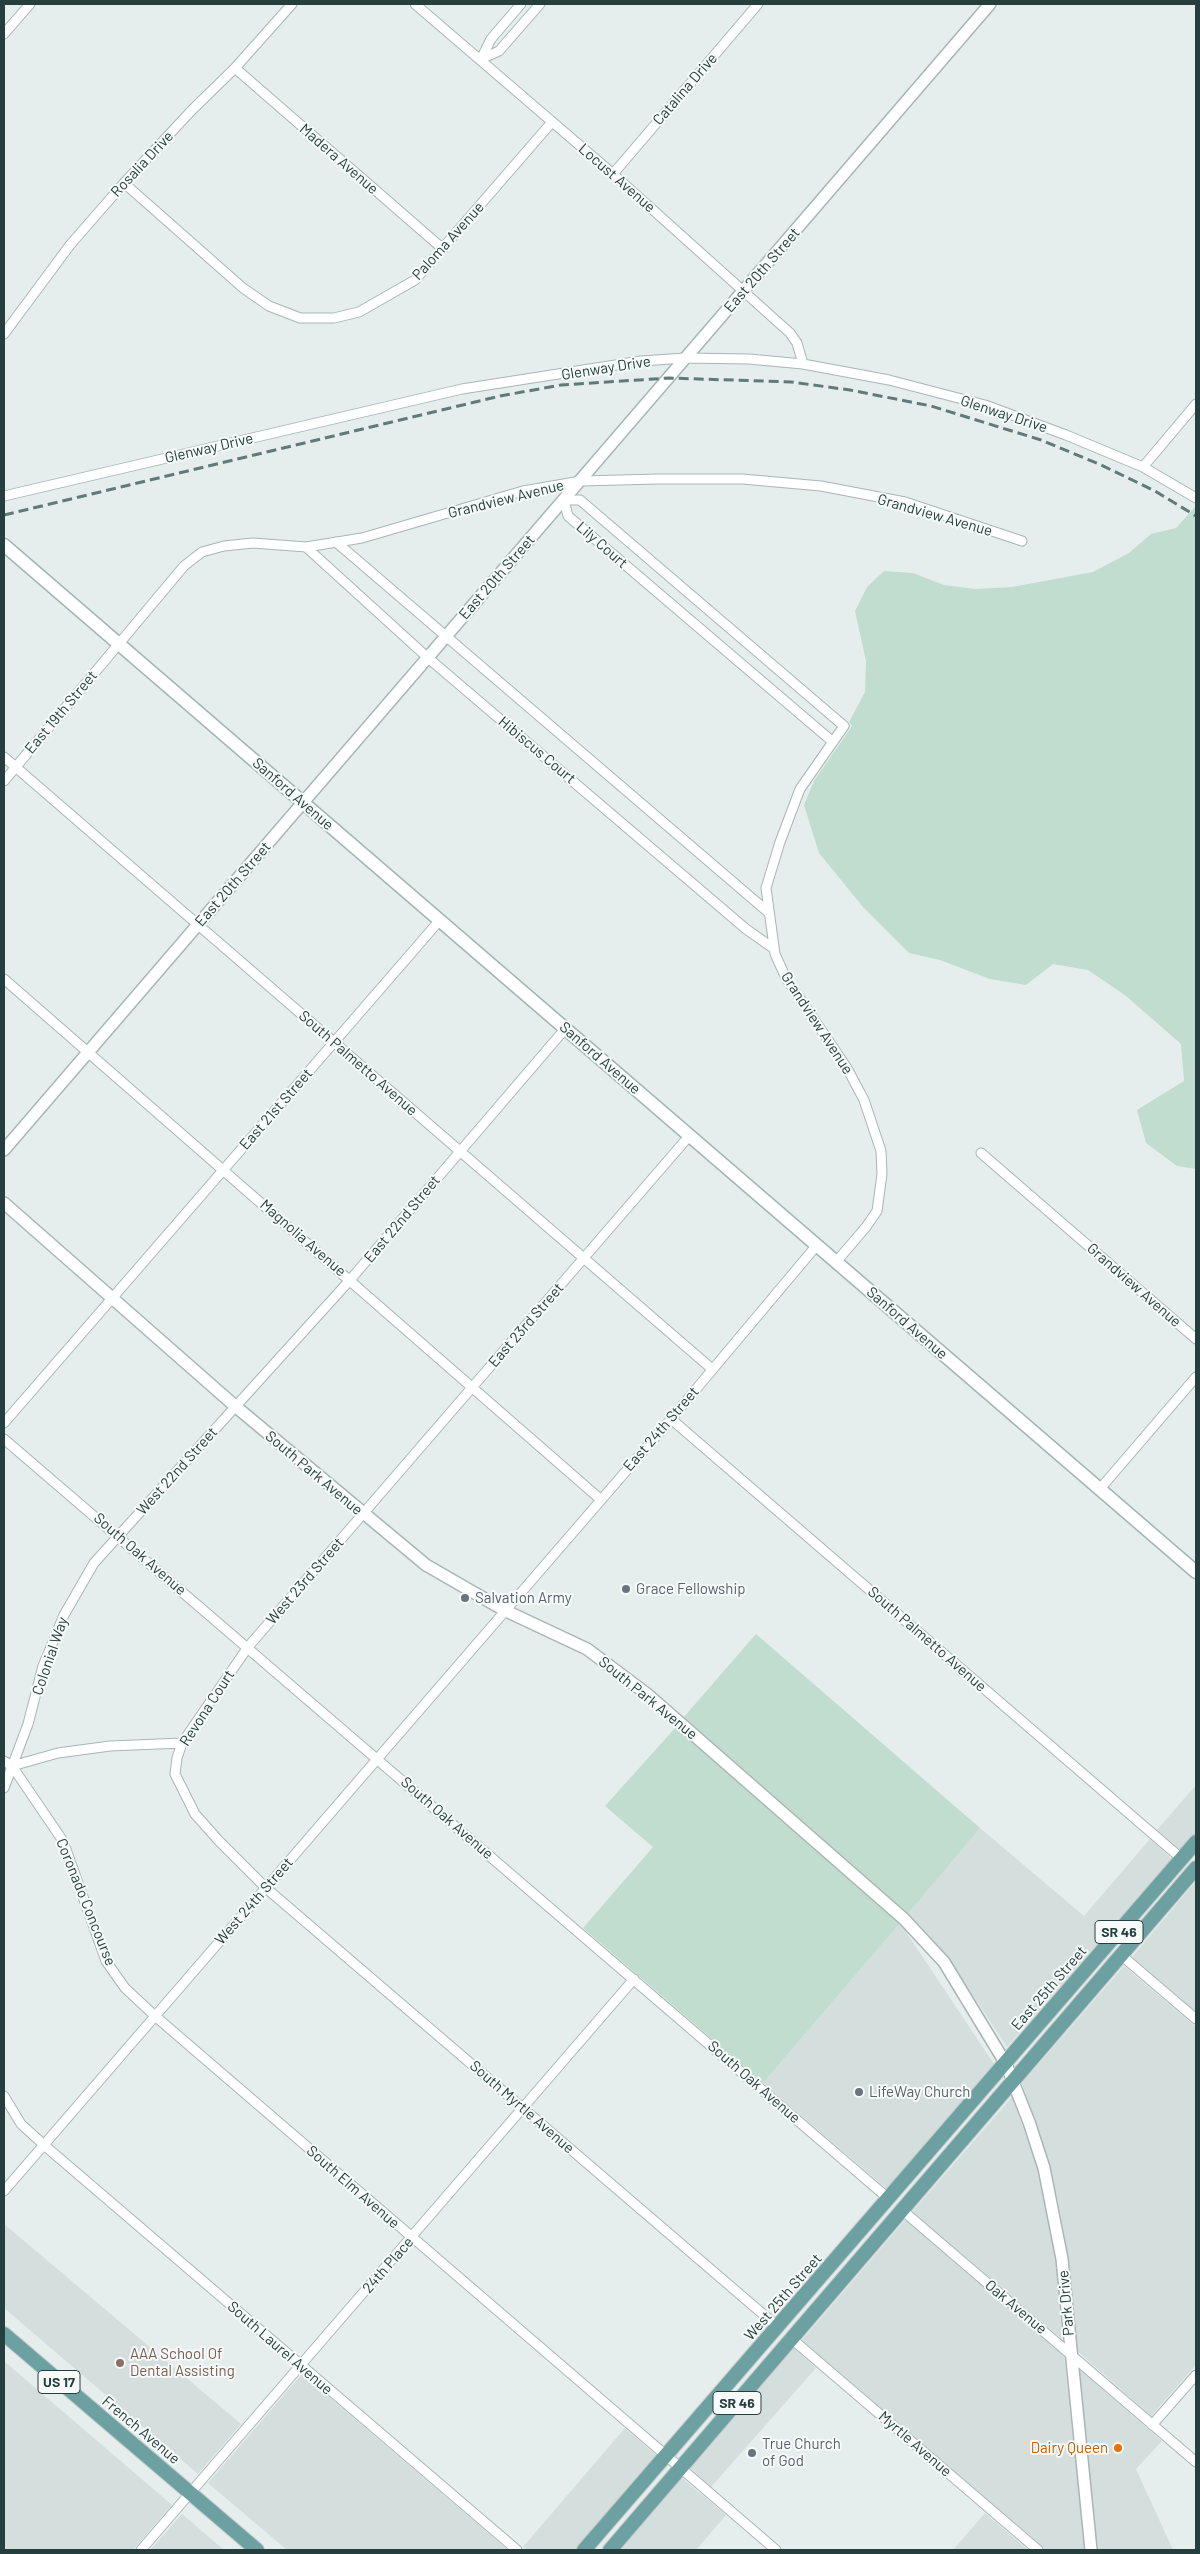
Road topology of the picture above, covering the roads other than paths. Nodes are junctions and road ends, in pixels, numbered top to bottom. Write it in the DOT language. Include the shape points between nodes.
graph roads {
  1 [pos="30,4"];
  2 [pos="292,4"];
  3 [pos="415,4"];
  4 [pos="521,4"];
  5 [pos="540,4"];
  6 [pos="758,4"];
  7 [pos="990,4"];
  8 [pos="4,34"];
  9 [pos="481,59"];
  10 [pos="235,68"];
  11 [pos="552,122"];
  12 [pos="612,174"];
  13 [pos="124,183"];
  14 [pos="443,249"];
  15 [pos="743,292"];
  16 [pos="4,334"];
  17 [pos="685,358"];
  18 [pos="803,364"];
  19 [pos="1196,404"];
  20 [pos="1143,467"];
  21 [pos="581,481"];
  22 [pos="4,496"];
  23 [pos="1196,498"];
  24 [pos="564,500"];
  25 [pos="1022,541"];
  26 [pos="336,542"];
  27 [pos="306,547"];
  28 [pos="5,549"];
  29 [pos="445,637"];
  30 [pos="118,643"];
  31 [pos="427,657"];
  32 [pos="844,726"];
  33 [pos="832,742"];
  34 [pos="4,757"];
  35 [pos="16,767"];
  36 [pos="4,781"];
  37 [pos="304,803"];
  38 [pos="768,912"];
  39 [pos="440,920"];
  40 [pos="198,925"];
  41 [pos="773,948"];
  42 [pos="4,979"];
  43 [pos="566,1029"];
  44 [pos="334,1042"];
  45 [pos="88,1052"];
  46 [pos="690,1135"];
  47 [pos="4,1150"];
  48 [pos="459,1151"];
  49 [pos="981,1153"];
  50 [pos="224,1169"];
  51 [pos="4,1203"];
  52 [pos="816,1245"];
  53 [pos="584,1259"];
  54 [pos="836,1262"];
  55 [pos="350,1280"];
  56 [pos="113,1298"];
  57 [pos="1196,1339"];
  58 [pos="712,1369"];
  59 [pos="1196,1377"];
  60 [pos="472,1387"];
  61 [pos="235,1406"];
  62 [pos="671,1418"];
  63 [pos="4,1423"];
  64 [pos="4,1439"];
  65 [pos="1100,1490"];
  66 [pos="600,1499"];
  67 [pos="362,1514"];
  68 [pos="118,1536"];
  69 [pos="1196,1572"];
  70 [pos="504,1610"];
  71 [pos="248,1647"];
  72 [pos="182,1743"];
  73 [pos="377,1758"];
  74 [pos="4,1761"];
  75 [pos="12,1766"];
  76 [pos="4,1788"];
  77 [pos="1196,1842"];
  78 [pos="1196,1855"];
  79 [pos="1182,1859"];
  80 [pos="1196,1868"];
  81 [pos="266,1888"];
  82 [pos="1176,1891"];
  83 [pos="1121,1955"];
  84 [pos="634,1979"];
  85 [pos="154,2016"];
  86 [pos="1196,2019"];
  87 [pos="1006,2064"];
  88 [pos="1013,2082"];
  89 [pos="4,2096"];
  90 [pos="523,2108"];
  91 [pos="44,2145"];
  92 [pos="4,2191"];
  93 [pos="889,2199"];
  94 [pos="902,2210"];
  95 [pos="412,2237"];
  96 [pos="832,2265"];
  97 [pos="778,2327"];
  98 [pos="4,2334"];
  99 [pos="792,2339"];
  100 [pos="1070,2352"];
  101 [pos="301,2365"];
  102 [pos="1196,2375"];
  103 [pos="1152,2425"];
  104 [pos="667,2455"];
  105 [pos="1196,2462"];
  106 [pos="681,2468"];
  107 [pos="190,2494"];
  108 [pos="141,2550"];
  109 [pos="256,2550"];
  110 [pos="517,2550"];
  111 [pos="584,2550"];
  112 [pos="610,2550"];
  113 [pos="776,2550"];
  114 [pos="1038,2550"];
  115 [pos="1091,2550"];
  1 -- 8 [label="street"];
  2 -- 10 [label="street, Rosalia Drive"];
  3 -- 9 [label="street, Locust Avenue"];
  4 -- 9 [label="street" via="491,39"];
  5 -- 9 [label="street" via="499,51"];
  6 -- 12 [label="street, Catalina Drive"];
  7 -- 15 [label="street, East 20th Street"];
  9 -- 11 [label="street, Locust Avenue"];
  10 -- 13 [label="street, Rosalia Drive"];
  10 -- 14 [label="street, Madera Avenue"];
  11 -- 12 [label="street, Locust Avenue"];
  11 -- 14 [label="street, Paloma Avenue"];
  12 -- 15 [label="street, Locust Avenue"];
  13 -- 14 [label="street, Paloma Avenue" via="243,288 268,306 300,318 334,318 358,312 415,280"];
  13 -- 16 [label="street, Rosalia Drive" via="70,245"];
  15 -- 17 [label="street, East 20th Street"];
  15 -- 18 [label="street, Locust Avenue" via="790,334 797,343"];
  17 -- 18 [label="street, Glenway Drive"];
  17 -- 21 [label="street, East 20th Street"];
  17 -- 22 [label="street, Glenway Drive" via="641,361 462,389"];
  18 -- 20 [label="street, Glenway Drive" via="889,380 986,406"];
  19 -- 20 [label="street"];
  20 -- 23 [label="street, Glenway Drive"];
  21 -- 24 [label="street, East 20th Street"];
  21 -- 25 [label="street, Grandview Avenue" via="742,479 821,486 905,502"];
  21 -- 26 [label="street, Grandview Avenue" via="523,491 362,538"];
  24 -- 29 [label="street, East 20th Street"];
  24 -- 32 [label="street, Lily Court" via="580,500"];
  24 -- 33 [label="street, Lily Court" via="568,516"];
  26 -- 27 [label="street, Grandview Avenue"];
  26 -- 29 [label="street, Hibiscus Court"];
  27 -- 30 [label="street, Grandview Avenue" via="254,543 202,552 184,566"];
  27 -- 31 [label="street, Hibiscus Court"];
  28 -- 30 [label="main road, Sanford Avenue"];
  29 -- 31 [label="street, East 20th Street"];
  29 -- 38 [label="street, Hibiscus Court"];
  30 -- 35 [label="street, East 19th Street"];
  30 -- 37 [label="main road, Sanford Avenue"];
  31 -- 37 [label="street, East 20th Street"];
  31 -- 41 [label="street, Hibiscus Court" via="746,929"];
  32 -- 33 [label="street, Grandview Avenue"];
  33 -- 38 [label="street, Grandview Avenue" via="800,789 780,842 766,888"];
  34 -- 35 [label="street, South Palmetto Avenue"];
  35 -- 36 [label="street, East 19th Street"];
  35 -- 40 [label="street, South Palmetto Avenue"];
  37 -- 39 [label="main road, Sanford Avenue"];
  37 -- 40 [label="street, East 20th Street"];
  38 -- 41 [label="street, Grandview Avenue"];
  39 -- 43 [label="main road, Sanford Avenue"];
  39 -- 44 [label="street, East 21st Street"];
  40 -- 44 [label="street, South Palmetto Avenue"];
  40 -- 45 [label="street, East 20th Street"];
  41 -- 54 [label="street, Grandview Avenue" via="786,978 847,1068 864,1100 881,1151 882,1174 877,1211"];
  42 -- 45 [label="street, Magnolia Avenue"];
  43 -- 46 [label="main road, Sanford Avenue"];
  43 -- 48 [label="street, East 22nd Street"];
  44 -- 48 [label="street, South Palmetto Avenue"];
  44 -- 50 [label="street, East 21st Street"];
  45 -- 47 [label="street, East 20th Street"];
  45 -- 50 [label="street, Magnolia Avenue"];
  46 -- 52 [label="main road, Sanford Avenue"];
  46 -- 53 [label="street, East 23rd Street"];
  48 -- 53 [label="street, South Palmetto Avenue"];
  48 -- 55 [label="street, East 22nd Street"];
  49 -- 57 [label="street, Grandview Avenue"];
  50 -- 55 [label="street, Magnolia Avenue"];
  50 -- 56 [label="street, East 21st Street"];
  51 -- 56 [label="street, South Park Avenue"];
  52 -- 54 [label="main road, Sanford Avenue"];
  52 -- 58 [label="street, East 24th Street"];
  53 -- 58 [label="street, South Palmetto Avenue"];
  53 -- 60 [label="street, East 23rd Street"];
  54 -- 65 [label="main road, Sanford Avenue"];
  55 -- 60 [label="street, Magnolia Avenue"];
  55 -- 61 [label="street, East 22nd Street"];
  56 -- 61 [label="street, South Park Avenue"];
  56 -- 63 [label="street, East 21st Street"];
  58 -- 62 [label="street, East 24th Street"];
  59 -- 65 [label="street"];
  60 -- 66 [label="street, Magnolia Avenue"];
  60 -- 67 [label="street, East 23rd Street"];
  61 -- 67 [label="street, South Park Avenue"];
  61 -- 68 [label="street, West 22nd Street"];
  62 -- 66 [label="street, East 24th Street"];
  62 -- 79 [label="street, South Palmetto Avenue"];
  64 -- 68 [label="street, South Oak Avenue"];
  65 -- 69 [label="main road, Sanford Avenue"];
  66 -- 70 [label="street, East 24th Street"];
  67 -- 70 [label="street, South Park Avenue" via="426,1565"];
  67 -- 71 [label="street, West 23rd Street"];
  68 -- 71 [label="street, South Oak Avenue"];
  68 -- 75 [label="street, Colonial Way" via="94,1563 64,1615 43,1666 28,1724"];
  70 -- 73 [label="street, West 24th Street"];
  70 -- 87 [label="street, South Park Avenue" via="587,1650 615,1668 904,1919 944,1962"];
  71 -- 72 [label="street, Revona Court"];
  71 -- 73 [label="street, South Oak Avenue"];
  72 -- 75 [label="street" via="110,1746 58,1753"];
  72 -- 81 [label="street, Revona Court" via="175,1774 195,1814"];
  73 -- 81 [label="street, West 24th Street"];
  73 -- 84 [label="street, South Oak Avenue"];
  74 -- 75 [label="street, Coronado Concourse"];
  75 -- 76 [label="street, Colonial Way"];
  75 -- 85 [label="street, Coronado Concourse" via="63,1841 106,1961 125,1988"];
  77 -- 79 [label="main road, East 25th Street / SR 46"];
  78 -- 82 [label="main road" via="1178,1876"];
  79 -- 87 [label="main road, East 25th Street / SR 46"];
  80 -- 82 [label="main road, SR 46"];
  81 -- 85 [label="street, West 24th Street"];
  81 -- 90 [label="street, South Myrtle Avenue"];
  82 -- 83 [label="main road, SR 46"];
  83 -- 86 [label="street"];
  83 -- 88 [label="main road, SR 46"];
  84 -- 90 [label="street, 24th Place"];
  84 -- 93 [label="street, South Oak Avenue"];
  85 -- 91 [label="street, West 24th Street"];
  85 -- 95 [label="street, South Elm Avenue"];
  87 -- 88 [label="street, Park Drive"];
  87 -- 93 [label="main road, West 25th Street / SR 46"];
  88 -- 94 [label="main road, SR 46"];
  88 -- 100 [label="street, Park Drive" via="1044,2168 1055,2216"];
  89 -- 91 [label="street, South Laurel Avenue" via="21,2124"];
  90 -- 95 [label="street, 24th Place"];
  90 -- 97 [label="street, South Myrtle Avenue"];
  91 -- 92 [label="street, West 24th Street"];
  91 -- 101 [label="street, South Laurel Avenue"];
  93 -- 96 [label="main road, West 25th Street / SR 46"];
  94 -- 99 [label="main road, SR 46"];
  94 -- 100 [label="street, Oak Avenue"];
  95 -- 101 [label="street, 24th Place"];
  95 -- 104 [label="street, South Elm Avenue"];
  96 -- 97 [label="main road, West 25th Street / SR 46"];
  96 -- 99 [label="main road" via="826,2286 796,2322"];
  97 -- 104 [label="main road, West 25th Street / SR 46"];
  98 -- 107 [label="main road, French Avenue / US 17"];
  99 -- 106 [label="main road, SR 46"];
  99 -- 114 [label="street, Myrtle Avenue"];
  100 -- 103 [label="street, Oak Avenue"];
  100 -- 115 [label="street, Park Drive"];
  101 -- 107 [label="street, 24th Place"];
  101 -- 110 [label="street, South Laurel Avenue"];
  102 -- 103 [label="street"];
  103 -- 105 [label="street, Oak Avenue"];
  104 -- 106 [label="street, South Elm Avenue"];
  104 -- 111 [label="main road, West 25th Street / SR 46"];
  106 -- 112 [label="main road, SR 46"];
  106 -- 113 [label="street, South Elm Avenue"];
  107 -- 108 [label="street, 24th Place"];
  107 -- 109 [label="main road, French Avenue / US 17"];
}
